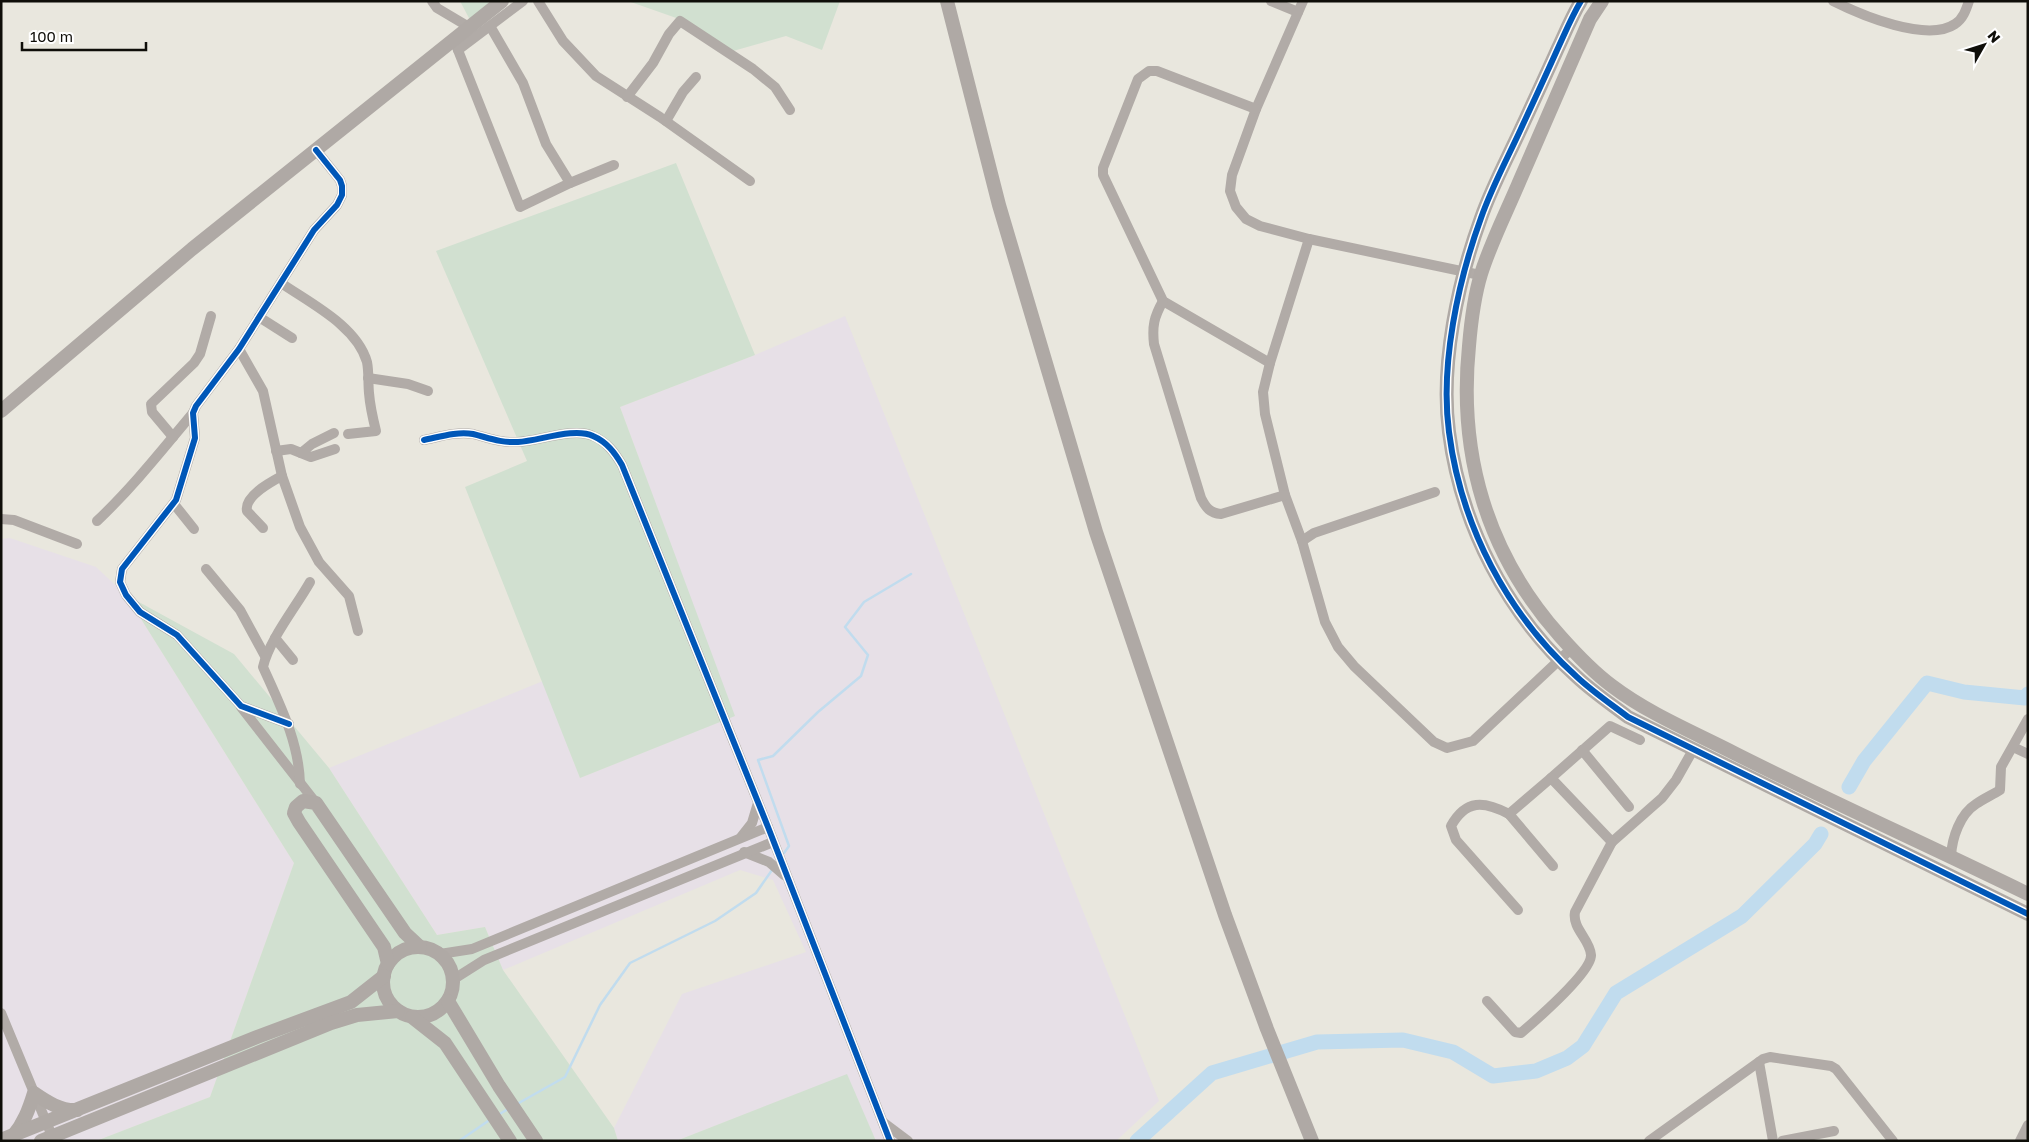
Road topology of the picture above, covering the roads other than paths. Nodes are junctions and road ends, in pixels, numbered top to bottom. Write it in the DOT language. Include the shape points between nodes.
graph roads {
  1 [pos="432,1"];
  2 [pos="502,1"];
  3 [pos="523,1"];
  4 [pos="538,1"];
  5 [pos="947,1"];
  6 [pos="1271,1"];
  7 [pos="1303,1"];
  8 [pos="1581,1"];
  9 [pos="1602,1"];
  10 [pos="1832,1"];
  11 [pos="1969,1"];
  12 [pos="1298,12"];
  13 [pos="479,27"];
  14 [pos="456,45"];
  15 [pos="696,77"];
  16 [pos="627,97"];
  17 [pos="1256,109"];
  18 [pos="790,110"];
  19 [pos="666,121"];
  20 [pos="316,150"];
  21 [pos="614,165"];
  22 [pos="750,181"];
  23 [pos="570,183"];
  24 [pos="1309,239"];
  25 [pos="1464,271"];
  26 [pos="1480,275"];
  27 [pos="281,282"];
  28 [pos="1163,301"];
  29 [pos="211,316"];
  30 [pos="259,317"];
  31 [pos="292,338"];
  32 [pos="239,349"];
  33 [pos="1270,362"];
  34 [pos="368,378"];
  35 [pos="428,391"];
  36 [pos="1,411"];
  37 [pos="193,413"];
  38 [pos="334,434"];
  39 [pos="348,434"];
  40 [pos="172,437"];
  41 [pos="424,440"];
  42 [pos="335,449"];
  43 [pos="276,451"];
  44 [pos="301,453"];
  45 [pos="282,476"];
  46 [pos="1434,492"];
  47 [pos="1285,495"];
  48 [pos="174,504"];
  49 [pos="1,519"];
  50 [pos="97,521"];
  51 [pos="263,528"];
  52 [pos="194,529"];
  53 [pos="1302,541"];
  54 [pos="76,544"];
  55 [pos="206,569"];
  56 [pos="310,582"];
  57 [pos="358,631"];
  58 [pos="275,638"];
  59 [pos="1572,648"];
  60 [pos="265,656"];
  61 [pos="293,660"];
  62 [pos="1559,660"];
  63 [pos="241,706"];
  64 [pos="2028,719"];
  65 [pos="289,724"];
  66 [pos="1640,740"];
  67 [pos="2013,746"];
  68 [pos="1582,750"];
  69 [pos="1693,750"];
  70 [pos="2028,754"];
  71 [pos="1551,778"];
  72 [pos="300,784"];
  73 [pos="316,803"];
  74 [pos="758,803"];
  75 [pos="1629,807"];
  76 [pos="1508,814"];
  77 [pos="768,827"];
  78 [pos="738,839"];
  79 [pos="773,842"];
  80 [pos="1612,842"];
  81 [pos="744,852"];
  82 [pos="1951,856"];
  83 [pos="1553,866"];
  84 [pos="786,876"];
  85 [pos="2028,894"];
  86 [pos="1518,910"];
  87 [pos="2028,914"];
  88 [pos="420,947"];
  89 [pos="440,954"];
  90 [pos="386,970"];
  91 [pos="454,979"];
  92 [pos="1487,1000"];
  93 [pos="448,1001"];
  94 [pos="398,1011"];
  95 [pos="1,1013"];
  96 [pos="412,1017"];
  97 [pos="1759,1062"];
  98 [pos="34,1093"];
  99 [pos="79,1110"];
  100 [pos="883,1123"];
  101 [pos="2028,1125"];
  102 [pos="1834,1131"];
  103 [pos="47,1133"];
  104 [pos="7,1138"];
  105 [pos="535,1139"];
  106 [pos="510,1141"];
  107 [pos="890,1141"];
  108 [pos="908,1141"];
  109 [pos="1312,1141"];
  110 [pos="1649,1141"];
  111 [pos="1773,1141"];
  112 [pos="1782,1141"];
  113 [pos="1893,1141"];
  114 [pos="2020,1141"];
  1 -- 13 [label="street" via="460,22"];
  2 -- 13 [label="street"];
  3 -- 13 [label="street"];
  4 -- 16 [label="street" via="563,40 596,76"];
  5 -- 109 [label="street" via="999,205 1096,532 1225,915"];
  6 -- 12 [label="street"];
  7 -- 12 [label="street"];
  8 -- 25 [label="street" via="1481,216"];
  9 -- 26 [label="street" via="1590,19"];
  10 -- 11 [label="street" via="1887,23 1931,32 1957,24"];
  12 -- 17 [label="street"];
  13 -- 14 [label="street"];
  13 -- 23 [label="street" via="523,82 546,144"];
  14 -- 20 [label="street"];
  14 -- 23 [label="street" via="520,206"];
  15 -- 19 [label="street"];
  16 -- 18 [label="street" via="680,21 753,69 775,87"];
  16 -- 19 [label="street"];
  17 -- 24 [label="street" via="1232,175 1230,191 1236,207 1246,219 1260,226"];
  17 -- 28 [label="street" via="1157,71 1149,71 1138,79 1103,175"];
  19 -- 22 [label="street"];
  20 -- 27 [label="street" via="340,180 342,195 314,230"];
  20 -- 36 [label="street" via="192,249"];
  21 -- 23 [label="street"];
  24 -- 25 [label="street"];
  24 -- 33 [label="street"];
  25 -- 26 [label="street"];
  25 -- 62 [label="street" via="1447,375 1448,430 1457,478 1472,524 1501,585"];
  26 -- 59 [label="street" via="1466,377 1468,430 1475,474 1487,517 1515,576 1538,611"];
  27 -- 30 [label="street"];
  27 -- 34 [label="street" via="349,332 363,351"];
  28 -- 33 [label="street"];
  28 -- 47 [label="street" via="1154,317 1154,344 1206,507 1221,514"];
  29 -- 40 [label="street" via="200,354 194,363 151,404 152,412"];
  30 -- 31 [label="street"];
  30 -- 32 [label="street"];
  32 -- 37 [label="street"];
  32 -- 43 [label="street" via="263,391"];
  33 -- 47 [label="street" via="1263,392 1265,414"];
  34 -- 35 [label="street" via="408,384"];
  34 -- 39 [label="street" via="376,431"];
  37 -- 40 [label="street"];
  37 -- 48 [label="street" via="195,438"];
  38 -- 44 [label="street"];
  40 -- 50 [label="street"];
  41 -- 74 [label="street" via="451,434 471,434 498,442 592,435 615,453"];
  42 -- 44 [label="street" via="311,458"];
  43 -- 44 [label="street" via="291,449"];
  43 -- 45 [label="street"];
  45 -- 51 [label="street" via="263,486 247,504 247,511"];
  45 -- 57 [label="street" via="300,527 319,562 349,596"];
  46 -- 53 [label="street" via="1314,533"];
  47 -- 53 [label="street"];
  48 -- 52 [label="street"];
  48 -- 63 [label="street" via="122,569 120,582 140,612 178,634"];
  49 -- 54 [label="street" via="14,520"];
  53 -- 62 [label="street" via="1325,622 1338,647 1434,742 1446,748 1473,741"];
  55 -- 60 [label="street" via="240,610"];
  56 -- 58 [label="street"];
  58 -- 60 [label="street"];
  58 -- 61 [label="street"];
  59 -- 62 [label="street"];
  59 -- 82 [label="street" via="1611,685 1639,705 1802,788"];
  60 -- 65 [label="street" via="263,667"];
  62 -- 69 [label="street" via="1628,717"];
  63 -- 65 [label="street"];
  63 -- 72 [label="street"];
  64 -- 67 [label="street"];
  65 -- 72 [label="street" via="300,765"];
  66 -- 68 [label="street" via="1610,726"];
  67 -- 70 [label="street"];
  67 -- 82 [label="street" via="2001,767 2000,790 1974,804 1962,819 1952,843"];
  68 -- 71 [label="street"];
  68 -- 75 [label="street"];
  69 -- 80 [label="street" via="1662,798"];
  69 -- 87 [label="street"];
  71 -- 76 [label="street"];
  71 -- 80 [label="street"];
  72 -- 73 [label="street"];
  73 -- 88 [label="street" via="405,933"];
  73 -- 90 [label="street" via="304,801 294,813 384,947"];
  74 -- 77 [label="street"];
  74 -- 78 [label="street" via="752,824"];
  76 -- 83 [label="street"];
  76 -- 86 [label="street" via="1495,806 1478,803 1466,809 1451,826 1456,840"];
  77 -- 78 [label="street"];
  77 -- 79 [label="street"];
  78 -- 89 [label="street" via="472,950"];
  79 -- 81 [label="street"];
  79 -- 84 [label="street"];
  80 -- 92 [label="street" via="1574,912 1575,924 1591,952 1590,962 1560,999 1522,1033 1515,1032"];
  81 -- 84 [label="street" via="769,862"];
  81 -- 91 [label="street" via="484,960"];
  82 -- 85 [label="street"];
  84 -- 100 [label="street"];
  88 -- 89 [label="street"];
  88 -- 90 [label="street" via="402,951"];
  89 -- 91 [label="street" via="447,961"];
  90 -- 94 [label="street" via="385,992"];
  90 -- 99 [label="street" via="352,1002"];
  91 -- 93 [label="street"];
  93 -- 96 [label="street" via="433,1015"];
  93 -- 105 [label="street"];
  94 -- 96 [label="street"];
  94 -- 103 [label="street" via="357,1015 331,1023"];
  95 -- 98 [label="street"];
  96 -- 106 [label="street" via="445,1043"];
  97 -- 110 [label="street"];
  97 -- 111 [label="street"];
  97 -- 113 [label="street" via="1770,1057 1831,1066"];
  98 -- 99 [label="street" via="49,1104 70,1111"];
  98 -- 103 [label="street"];
  98 -- 104 [label="street" via="21,1127"];
  99 -- 103 [label="street"];
  100 -- 107 [label="street"];
  100 -- 108 [label="street"];
  101 -- 114 [label="street"];
  102 -- 112 [label="street"];
  103 -- 104 [label="street"];
}
